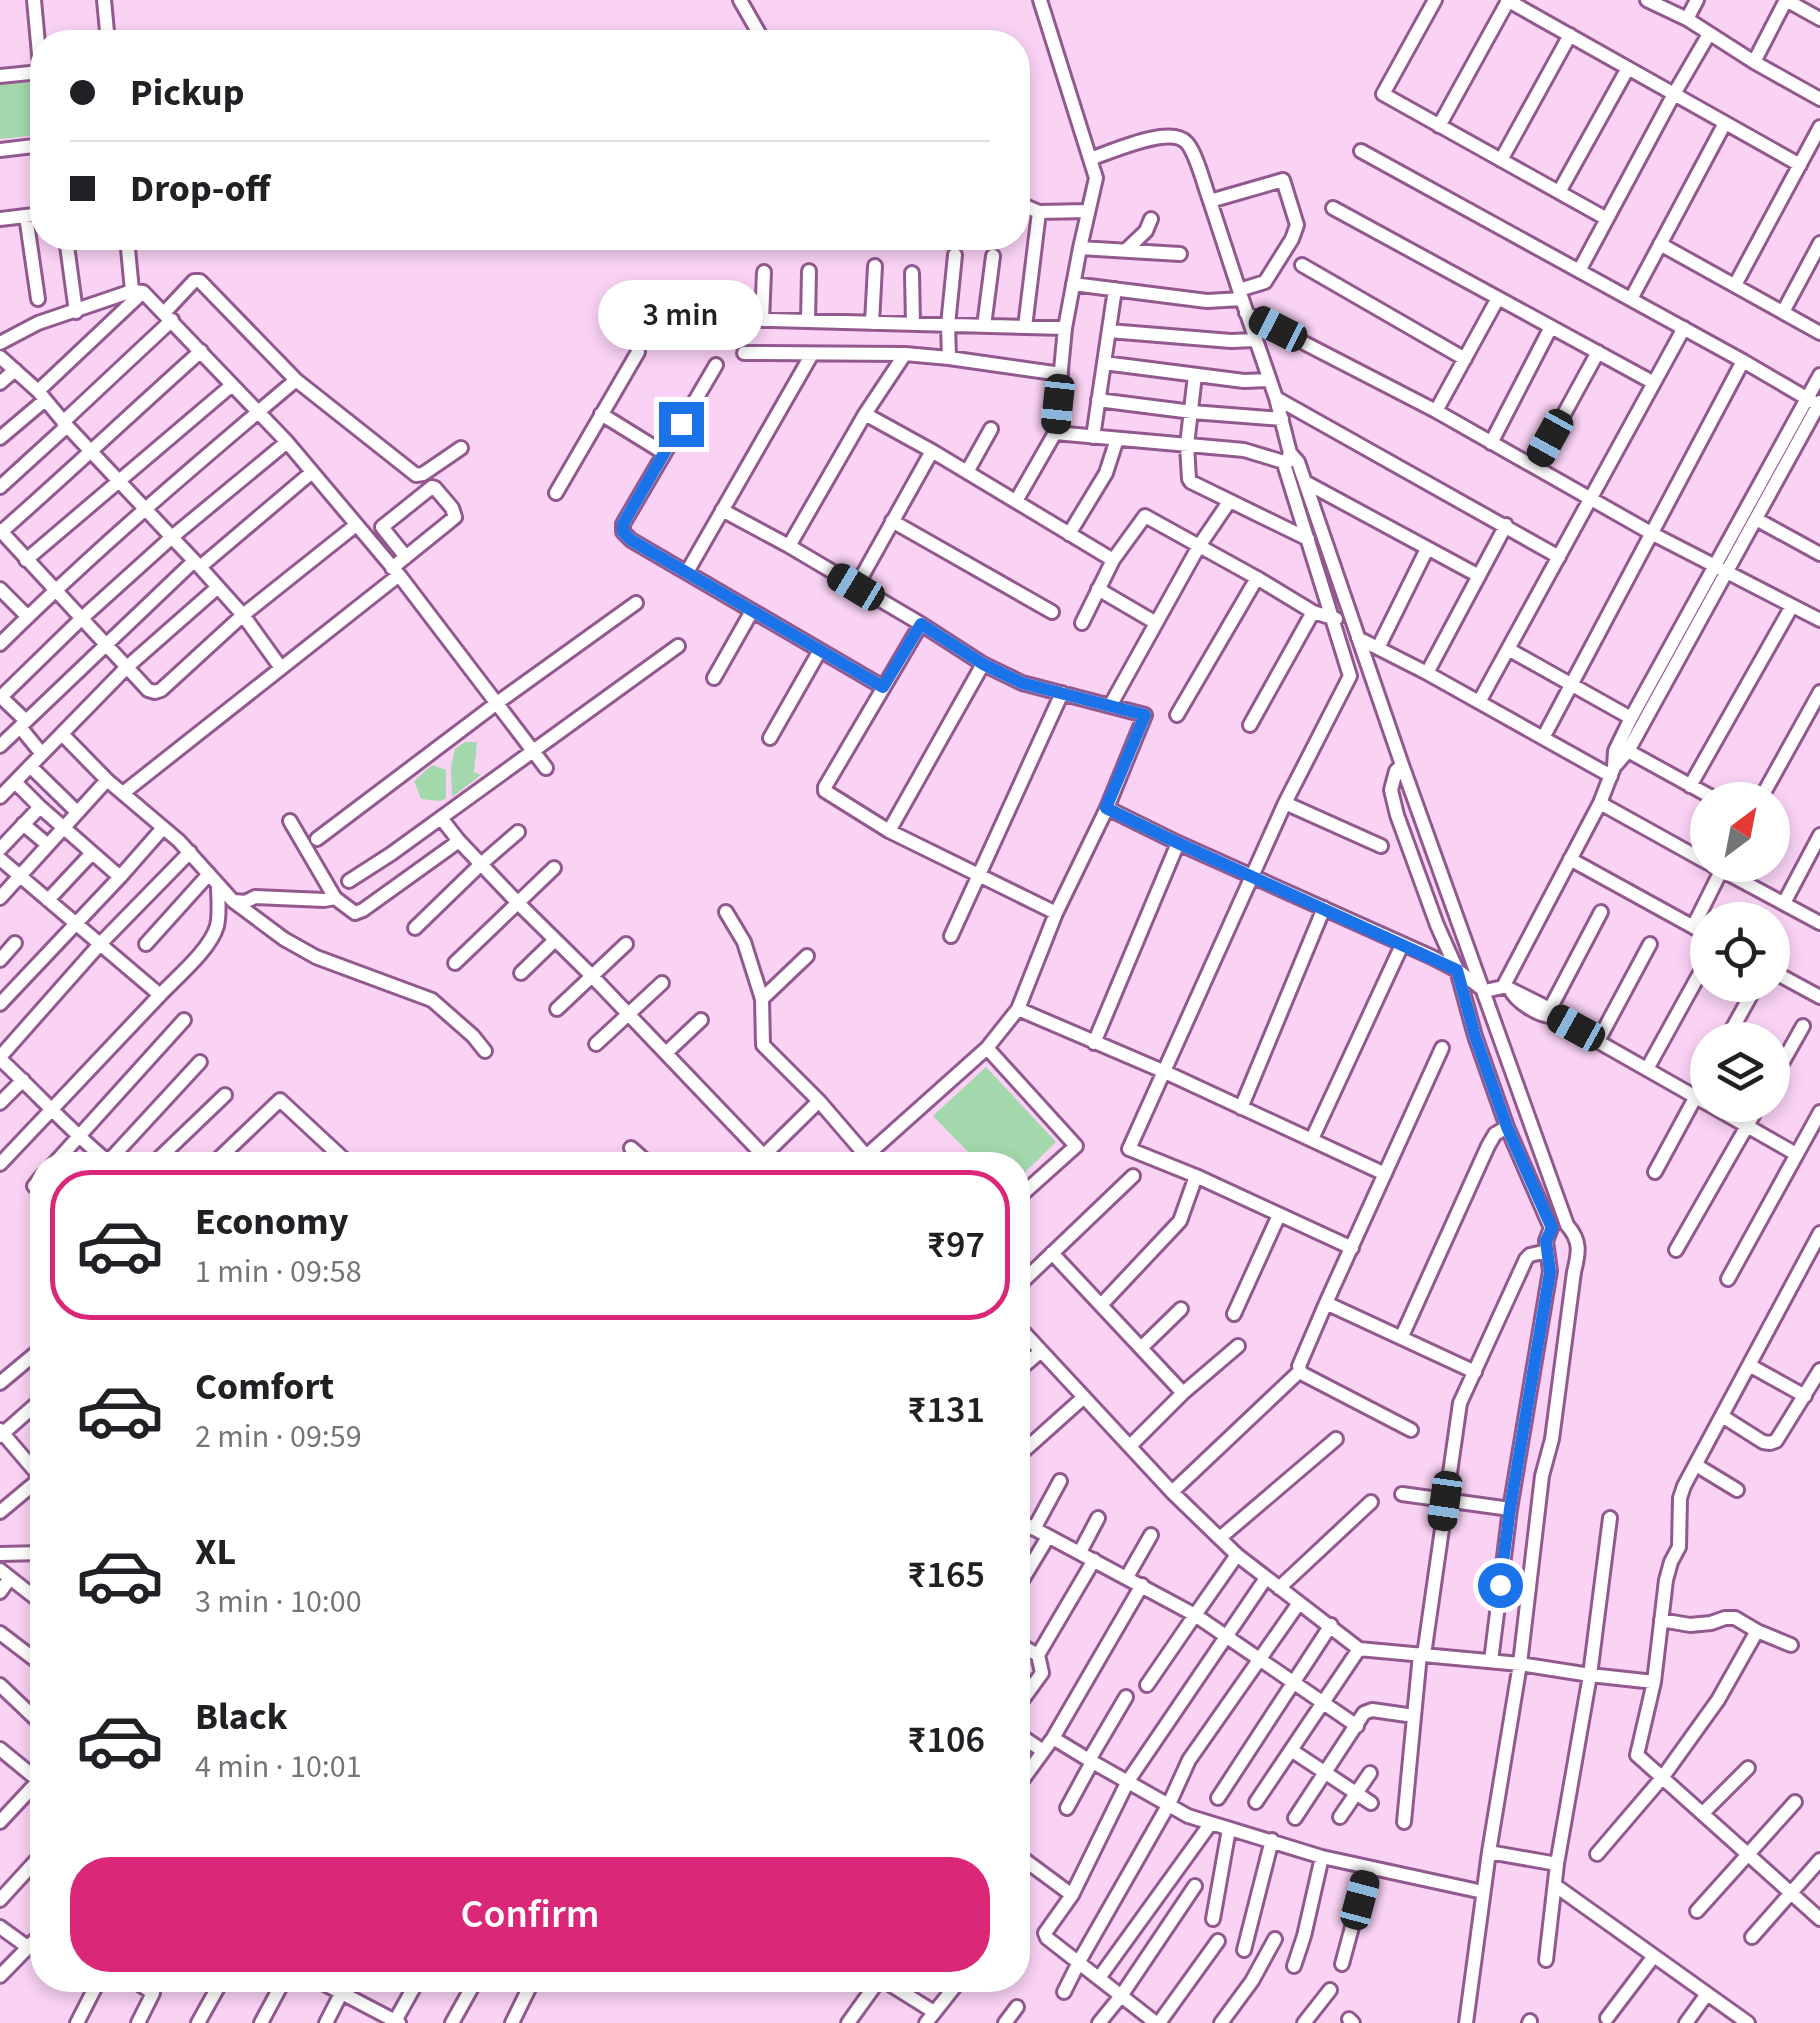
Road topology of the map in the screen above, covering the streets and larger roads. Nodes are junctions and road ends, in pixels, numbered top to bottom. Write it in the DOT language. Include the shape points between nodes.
graph roads {
  1 [pos="34,0"];
  2 [pos="104,0"];
  3 [pos="740,0"];
  4 [pos="1040,0"];
  5 [pos="1435,0"];
  6 [pos="1508,0"];
  7 [pos="1646,0"];
  8 [pos="1698,0"];
  9 [pos="1687,19"];
  10 [pos="1820,19"];
  11 [pos="36,30"];
  12 [pos="107,30"];
  13 [pos="757,30"];
  14 [pos="1709,34"];
  15 [pos="1570,35"];
  16 [pos="1754,62"];
  17 [pos="1628,68"];
  18 [pos="30,73"];
  19 [pos="0,76"];
  20 [pos="1674,94"];
  21 [pos="1820,99"];
  22 [pos="1725,123"];
  23 [pos="1439,126"];
  24 [pos="1820,127"];
  25 [pos="30,146"];
  26 [pos="0,150"];
  27 [pos="1361,151"];
  28 [pos="1090,159"];
  29 [pos="1501,160"];
  30 [pos="1800,165"];
  31 [pos="1559,192"];
  32 [pos="1210,201"];
  33 [pos="1030,208"];
  34 [pos="1334,208"];
  35 [pos="1088,210"];
  36 [pos="1039,212"];
  37 [pos="26,216"];
  38 [pos="30,216"];
  39 [pos="1151,219"];
  40 [pos="1607,219"];
  41 [pos="0,220"];
  42 [pos="1820,243"];
  43 [pos="30,244"];
  44 [pos="1660,244"];
  45 [pos="1080,248"];
  46 [pos="31,250"];
  47 [pos="68,250"];
  48 [pos="129,250"];
  49 [pos="1125,250"];
  50 [pos="1180,254"];
  51 [pos="956,255"];
  52 [pos="993,256"];
  53 [pos="1302,265"];
  54 [pos="874,266"];
  55 [pos="809,271"];
  56 [pos="1579,271"];
  57 [pos="764,272"];
  58 [pos="912,273"];
  59 [pos="1073,284"];
  60 [pos="1735,285"];
  61 [pos="1115,289"];
  62 [pos="138,291"];
  63 [pos="1240,294"];
  64 [pos="1498,298"];
  65 [pos="38,299"];
  66 [pos="1630,299"];
  67 [pos="76,312"];
  68 [pos="1784,312"];
  69 [pos="1246,313"];
  70 [pos="168,316"];
  71 [pos="694,318"];
  72 [pos="762,320"];
  73 [pos="808,321"];
  74 [pos="872,323"];
  75 [pos="913,324"];
  76 [pos="948,325"];
  77 [pos="984,326"];
  78 [pos="1025,327"];
  79 [pos="1551,327"];
  80 [pos="1066,328"];
  81 [pos="1684,328"];
  82 [pos="1108,332"];
  83 [pos="1820,333"];
  84 [pos="1255,340"];
  85 [pos="0,343"];
  86 [pos="202,350"];
  87 [pos="638,352"];
  88 [pos="744,352"];
  89 [pos="1598,352"];
  90 [pos="812,354"];
  91 [pos="904,354"];
  92 [pos="0,357"];
  93 [pos="950,358"];
  94 [pos="1464,359"];
  95 [pos="1743,360"];
  96 [pos="1104,363"];
  97 [pos="716,364"];
  98 [pos="15,370"];
  99 [pos="1061,374"];
  100 [pos="1195,375"];
  101 [pos="1820,376"];
  102 [pos="296,380"];
  103 [pos="1268,380"];
  104 [pos="1654,383"];
  105 [pos="0,384"];
  106 [pos="232,385"];
  107 [pos="41,396"];
  108 [pos="1276,398"];
  109 [pos="1098,400"];
  110 [pos="1816,403"];
  111 [pos="1436,411"];
  112 [pos="259,412"];
  113 [pos="1192,412"];
  114 [pos="601,414"];
  115 [pos="865,414"];
  116 [pos="1282,419"];
  117 [pos="65,424"];
  118 [pos="991,429"];
  119 [pos="1055,433"];
  120 [pos="1093,436"];
  121 [pos="0,438"];
  122 [pos="1116,439"];
  123 [pos="287,442"];
  124 [pos="1492,442"];
  125 [pos="1187,445"];
  126 [pos="462,448"];
  127 [pos="90,450"];
  128 [pos="932,451"];
  129 [pos="664,453"];
  130 [pos="1288,458"];
  131 [pos="1534,467"];
  132 [pos="312,472"];
  133 [pos="968,472"];
  134 [pos="119,479"];
  135 [pos="1305,482"];
  136 [pos="0,486"];
  137 [pos="556,493"];
  138 [pos="1590,499"];
  139 [pos="1016,501"];
  140 [pos="1229,502"];
  141 [pos="144,508"];
  142 [pos="722,510"];
  143 [pos="1756,518"];
  144 [pos="892,521"];
  145 [pos="356,525"];
  146 [pos="1506,525"];
  147 [pos="1,532"];
  148 [pos="1069,534"];
  149 [pos="1651,534"];
  150 [pos="172,537"];
  151 [pos="1316,544"];
  152 [pos="789,546"];
  153 [pos="1199,546"];
  154 [pos="1427,549"];
  155 [pos="1820,554"];
  156 [pos="406,557"];
  157 [pos="1559,557"];
  158 [pos="26,560"];
  159 [pos="1113,560"];
  160 [pos="197,564"];
  161 [pos="1720,570"];
  162 [pos="396,571"];
  163 [pos="687,572"];
  164 [pos="1480,576"];
  165 [pos="1257,578"];
  166 [pos="218,587"];
  167 [pos="856,587"];
  168 [pos="1098,589"];
  169 [pos="0,590"];
  170 [pos="55,590"];
  171 [pos="636,603"];
  172 [pos="1792,606"];
  173 [pos="752,611"];
  174 [pos="1052,612"];
  175 [pos="1313,612"];
  176 [pos="243,615"];
  177 [pos="28,617"];
  178 [pos="80,619"];
  179 [pos="1342,620"];
  180 [pos="1820,620"];
  181 [pos="1082,623"];
  182 [pos="1156,623"];
  183 [pos="921,624"];
  184 [pos="1358,638"];
  185 [pos="0,644"];
  186 [pos="105,646"];
  187 [pos="678,646"];
  188 [pos="1378,648"];
  189 [pos="1508,649"];
  190 [pos="819,652"];
  191 [pos="983,664"];
  192 [pos="127,668"];
  193 [pos="281,668"];
  194 [pos="1428,674"];
  195 [pos="714,678"];
  196 [pos="1571,684"];
  197 [pos="883,687"];
  198 [pos="1820,692"];
  199 [pos="1062,693"];
  200 [pos="0,697"];
  201 [pos="1479,702"];
  202 [pos="497,703"];
  203 [pos="1110,706"];
  204 [pos="1177,715"];
  205 [pos="1631,718"];
  206 [pos="23,724"];
  207 [pos="1250,725"];
  208 [pos="62,734"];
  209 [pos="770,738"];
  210 [pos="1542,738"];
  211 [pos="0,746"];
  212 [pos="1628,751"];
  213 [pos="533,752"];
  214 [pos="42,754"];
  215 [pos="1402,765"];
  216 [pos="30,766"];
  217 [pos="546,768"];
  218 [pos="1613,771"];
  219 [pos="107,780"];
  220 [pos="15,782"];
  221 [pos="1692,782"];
  222 [pos="1770,782"];
  223 [pos="1690,786"];
  224 [pos="122,793"];
  225 [pos="0,796"];
  226 [pos="1285,802"];
  227 [pos="1600,802"];
  228 [pos="40,807"];
  229 [pos="1106,808"];
  230 [pos="76,812"];
  231 [pos="441,818"];
  232 [pos="290,822"];
  233 [pos="23,824"];
  234 [pos="64,828"];
  235 [pos="163,828"];
  236 [pos="889,831"];
  237 [pos="518,832"];
  238 [pos="1820,834"];
  239 [pos="317,839"];
  240 [pos="458,841"];
  241 [pos="1178,843"];
  242 [pos="48,845"];
  243 [pos="1381,846"];
  244 [pos="0,849"];
  245 [pos="190,852"];
  246 [pos="1690,852"];
  247 [pos="92,853"];
  248 [pos="0,859"];
  249 [pos="1570,860"];
  250 [pos="481,864"];
  251 [pos="554,868"];
  252 [pos="209,874"];
  253 [pos="981,875"];
  254 [pos="20,876"];
  255 [pos="1251,876"];
  256 [pos="120,877"];
  257 [pos="348,881"];
  258 [pos="1745,882"];
  259 [pos="218,886"];
  260 [pos="0,898"];
  261 [pos="334,898"];
  262 [pos="48,900"];
  263 [pos="233,901"];
  264 [pos="517,902"];
  265 [pos="1782,902"];
  266 [pos="1785,902"];
  267 [pos="1790,906"];
  268 [pos="1324,908"];
  269 [pos="726,912"];
  270 [pos="1601,912"];
  271 [pos="1056,913"];
  272 [pos="76,924"];
  273 [pos="1820,924"];
  274 [pos="1690,925"];
  275 [pos="416,928"];
  276 [pos="951,936"];
  277 [pos="555,940"];
  278 [pos="15,943"];
  279 [pos="100,944"];
  280 [pos="146,944"];
  281 [pos="626,944"];
  282 [pos="1650,944"];
  283 [pos="1402,945"];
  284 [pos="807,956"];
  285 [pos="0,960"];
  286 [pos="455,963"];
  287 [pos="1457,970"];
  288 [pos="521,972"];
  289 [pos="592,976"];
  290 [pos="1790,981"];
  291 [pos="662,983"];
  292 [pos="1507,988"];
  293 [pos="1690,991"];
  294 [pos="1485,992"];
  295 [pos="160,995"];
  296 [pos="1820,997"];
  297 [pos="762,999"];
  298 [pos="0,1004"];
  299 [pos="557,1009"];
  300 [pos="1018,1009"];
  301 [pos="1552,1013"];
  302 [pos="628,1015"];
  303 [pos="184,1020"];
  304 [pos="701,1020"];
  305 [pos="1803,1026"];
  306 [pos="1598,1041"];
  307 [pos="1094,1043"];
  308 [pos="596,1044"];
  309 [pos="987,1048"];
  310 [pos="1442,1048"];
  311 [pos="1790,1049"];
  312 [pos="485,1051"];
  313 [pos="666,1053"];
  314 [pos="0,1058"];
  315 [pos="200,1062"];
  316 [pos="1647,1069"];
  317 [pos="1165,1072"];
  318 [pos="23,1080"];
  319 [pos="1690,1094"];
  320 [pos="225,1095"];
  321 [pos="819,1101"];
  322 [pos="0,1104"];
  323 [pos="52,1108"];
  324 [pos="1241,1108"];
  325 [pos="1820,1112"];
  326 [pos="1690,1122"];
  327 [pos="1740,1122"];
  328 [pos="1749,1122"];
  329 [pos="1747,1126"];
  330 [pos="1501,1130"];
  331 [pos="78,1138"];
  332 [pos="1312,1139"];
  333 [pos="631,1148"];
  334 [pos="65,1152"];
  335 [pos="94,1152"];
  336 [pos="119,1152"];
  337 [pos="166,1152"];
  338 [pos="226,1152"];
  339 [pos="336,1152"];
  340 [pos="635,1152"];
  341 [pos="752,1152"];
  342 [pos="767,1152"];
  343 [pos="858,1152"];
  344 [pos="877,1152"];
  345 [pos="1796,1154"];
  346 [pos="1,1162"];
  347 [pos="1655,1172"];
  348 [pos="1385,1174"];
  349 [pos="1133,1176"];
  350 [pos="1196,1176"];
  351 [pos="1030,1187"];
  352 [pos="1279,1214"];
  353 [pos="1563,1214"];
  354 [pos="1548,1219"];
  355 [pos="1820,1233"];
  356 [pos="1352,1248"];
  357 [pos="1676,1250"];
  358 [pos="1547,1251"];
  359 [pos="1052,1253"];
  360 [pos="1550,1272"];
  361 [pos="1574,1272"];
  362 [pos="1030,1274"];
  363 [pos="1728,1280"];
  364 [pos="1326,1302"];
  365 [pos="1100,1304"];
  366 [pos="1181,1309"];
  367 [pos="1234,1314"];
  368 [pos="1402,1336"];
  369 [pos="1030,1340"];
  370 [pos="1238,1346"];
  371 [pos="1141,1348"];
  372 [pos="1041,1352"];
  373 [pos="30,1358"];
  374 [pos="1030,1361"];
  375 [pos="1749,1365"];
  376 [pos="1820,1370"];
  377 [pos="1300,1371"];
  378 [pos="1475,1372"];
  379 [pos="0,1383"];
  380 [pos="1183,1392"];
  381 [pos="1805,1396"];
  382 [pos="1084,1397"];
  383 [pos="30,1409"];
  384 [pos="1722,1416"];
  385 [pos="1410,1430"];
  386 [pos="1,1433"];
  387 [pos="1336,1439"];
  388 [pos="1030,1445"];
  389 [pos="1130,1446"];
  390 [pos="30,1465"];
  391 [pos="1696,1465"];
  392 [pos="1060,1481"];
  393 [pos="30,1488"];
  394 [pos="1737,1490"];
  395 [pos="1172,1492"];
  396 [pos="1402,1494"];
  397 [pos="1445,1501"];
  398 [pos="1371,1502"];
  399 [pos="1510,1509"];
  400 [pos="0,1512"];
  401 [pos="1098,1518"];
  402 [pos="1610,1518"];
  403 [pos="1030,1527"];
  404 [pos="1034,1529"];
  405 [pos="1152,1535"];
  406 [pos="1048,1537"];
  407 [pos="1221,1537"];
  408 [pos="1080,1552"];
  409 [pos="30,1553"];
  410 [pos="0,1554"];
  411 [pos="1237,1554"];
  412 [pos="1094,1560"];
  413 [pos="1030,1567"];
  414 [pos="5,1574"];
  415 [pos="1127,1577"];
  416 [pos="1266,1578"];
  417 [pos="1142,1585"];
  418 [pos="1279,1588"];
  419 [pos="0,1592"];
  420 [pos="30,1594"];
  421 [pos="1300,1603"];
  422 [pos="1195,1615"];
  423 [pos="1661,1620"];
  424 [pos="1330,1625"];
  425 [pos="1757,1630"];
  426 [pos="0,1633"];
  427 [pos="1226,1636"];
  428 [pos="1791,1645"];
  429 [pos="1358,1649"];
  430 [pos="1030,1651"];
  431 [pos="1422,1654"];
  432 [pos="1038,1655"];
  433 [pos="30,1656"];
  434 [pos="1260,1658"];
  435 [pos="1490,1661"];
  436 [pos="1520,1664"];
  437 [pos="1590,1675"];
  438 [pos="1293,1682"];
  439 [pos="1654,1682"];
  440 [pos="0,1685"];
  441 [pos="1146,1685"];
  442 [pos="1030,1690"];
  443 [pos="1126,1697"];
  444 [pos="1324,1703"];
  445 [pos="30,1714"];
  446 [pos="1414,1716"];
  447 [pos="1356,1726"];
  448 [pos="1053,1738"];
  449 [pos="1030,1742"];
  450 [pos="0,1749"];
  451 [pos="1291,1750"];
  452 [pos="1043,1751"];
  453 [pos="1091,1761"];
  454 [pos="1748,1768"];
  455 [pos="1030,1769"];
  456 [pos="30,1771"];
  457 [pos="1325,1773"];
  458 [pos="1370,1773"];
  459 [pos="1662,1778"];
  460 [pos="1128,1782"];
  461 [pos="30,1791"];
  462 [pos="1356,1794"];
  463 [pos="1218,1798"];
  464 [pos="1256,1802"];
  465 [pos="1795,1802"];
  466 [pos="1370,1803"];
  467 [pos="1170,1804"];
  468 [pos="1068,1808"];
  469 [pos="1703,1814"];
  470 [pos="1340,1817"];
  471 [pos="1295,1818"];
  472 [pos="0,1822"];
  473 [pos="1404,1822"];
  474 [pos="1212,1823"];
  475 [pos="1229,1829"];
  476 [pos="1272,1840"];
  477 [pos="1488,1852"];
  478 [pos="1596,1854"];
  479 [pos="1749,1854"];
  480 [pos="1322,1858"];
  481 [pos="1820,1860"];
  482 [pos="1030,1864"];
  483 [pos="1556,1864"];
  484 [pos="30,1867"];
  485 [pos="1368,1868"];
  486 [pos="1195,1886"];
  487 [pos="1556,1886"];
  488 [pos="1483,1892"];
  489 [pos="1791,1893"];
  490 [pos="1072,1895"];
  491 [pos="0,1900"];
  492 [pos="1697,1911"];
  493 [pos="1212,1918"];
  494 [pos="1820,1919"];
  495 [pos="0,1927"];
  496 [pos="1752,1937"];
  497 [pos="1275,1939"];
  498 [pos="1218,1941"];
  499 [pos="29,1948"];
  500 [pos="1244,1950"];
  501 [pos="1654,1956"];
  502 [pos="1546,1960"];
  503 [pos="1079,1962"];
  504 [pos="1342,1964"];
  505 [pos="1294,1966"];
  506 [pos="0,1976"];
  507 [pos="1098,1978"];
  508 [pos="1330,1990"];
  509 [pos="93,1992"];
  510 [pos="150,1992"];
  511 [pos="215,1992"];
  512 [pos="278,1992"];
  513 [pos="338,1992"];
  514 [pos="412,1992"];
  515 [pos="469,1992"];
  516 [pos="527,1992"];
  517 [pos="872,1992"];
  518 [pos="896,1992"];
  519 [pos="951,1992"];
  520 [pos="1064,1992"];
  521 [pos="341,1994"];
  522 [pos="1707,1994"];
  523 [pos="1122,1996"];
  524 [pos="1017,2007"];
  525 [pos="930,2018"];
  526 [pos="1608,2018"];
  527 [pos="396,2022"];
  528 [pos="77,2023"];
  529 [pos="138,2023"];
  530 [pos="198,2023"];
  531 [pos="261,2023"];
  532 [pos="326,2023"];
  533 [pos="452,2023"];
  534 [pos="512,2023"];
  535 [pos="848,2023"];
  536 [pos="1005,2023"];
  537 [pos="1099,2023"];
  538 [pos="1157,2023"];
  539 [pos="1221,2023"];
  540 [pos="1304,2023"];
  541 [pos="1466,2023"];
  542 [pos="1686,2023"];
  543 [pos="1748,2023"];
  1 -- 11 [label="street"];
  2 -- 12 [label="street"];
  3 -- 13 [label="street"];
  4 -- 28 [label="street"];
  5 -- 23 [label="street" via="1383,94"];
  6 -- 15 [label="street"];
  6 -- 23 [label="street"];
  7 -- 9 [label="street"];
  8 -- 9 [label="street"];
  9 -- 14 [label="street"];
  10 -- 16 [label="street" via="1786,0"];
  14 -- 16 [label="street"];
  14 -- 20 [label="street"];
  15 -- 17 [label="street"];
  15 -- 29 [label="street"];
  16 -- 21 [label="street"];
  17 -- 20 [label="street"];
  17 -- 31 [label="street"];
  18 -- 19 [label="street"];
  20 -- 22 [label="street"];
  20 -- 40 [label="street"];
  22 -- 30 [label="street"];
  22 -- 44 [label="street"];
  23 -- 29 [label="street"];
  24 -- 30 [label="street"];
  25 -- 26 [label="street"];
  27 -- 56 [label="street"];
  28 -- 32 [label="street" via="1179,136 1189,145"];
  28 -- 35 [label="street" via="1096,178"];
  29 -- 31 [label="street"];
  30 -- 60 [label="street"];
  31 -- 40 [label="street"];
  32 -- 63 [label="street"];
  32 -- 63 [label="street" via="1283,180 1294,212 1292,238 1265,282"];
  33 -- 36 [label="street"];
  34 -- 64 [label="street"];
  35 -- 36 [label="street"];
  35 -- 45 [label="street"];
  36 -- 78 [label="street"];
  37 -- 38 [label="street"];
  37 -- 41 [label="street"];
  37 -- 43 [label="street"];
  39 -- 49 [label="street"];
  40 -- 56 [label="street"];
  42 -- 68 [label="street"];
  44 -- 60 [label="street"];
  44 -- 66 [label="street"];
  45 -- 49 [label="street"];
  45 -- 59 [label="street"];
  46 -- 65 [label="street"];
  47 -- 67 [label="street"];
  48 -- 62 [label="street"];
  49 -- 50 [label="street"];
  51 -- 76 [label="street"];
  52 -- 77 [label="street"];
  53 -- 94 [label="street"];
  54 -- 74 [label="street"];
  55 -- 73 [label="street"];
  56 -- 66 [label="street"];
  57 -- 72 [label="street"];
  58 -- 75 [label="street"];
  59 -- 61 [label="street"];
  59 -- 80 [label="street"];
  60 -- 68 [label="street"];
  61 -- 63 [label="street" via="1214,301"];
  61 -- 82 [label="street"];
  62 -- 67 [label="street"];
  62 -- 70 [label="street"];
  62 -- 107 [label="street"];
  63 -- 69 [label="street"];
  64 -- 79 [label="street"];
  64 -- 94 [label="street"];
  66 -- 81 [label="street"];
  67 -- 85 [label="street"];
  68 -- 83 [label="street"];
  69 -- 84 [label="street"];
  69 -- 111 [label="street"];
  70 -- 86 [label="street"];
  70 -- 102 [label="street" via="200,280"];
  70 -- 117 [label="street"];
  71 -- 72 [label="street"];
  72 -- 73 [label="street"];
  73 -- 74 [label="street"];
  74 -- 75 [label="street"];
  75 -- 76 [label="street"];
  76 -- 77 [label="street"];
  76 -- 93 [label="street"];
  77 -- 78 [label="street"];
  78 -- 80 [label="street"];
  79 -- 89 [label="street"];
  79 -- 124 [label="street"];
  80 -- 99 [label="street"];
  81 -- 95 [label="street"];
  81 -- 104 [label="street"];
  82 -- 84 [label="street"];
  82 -- 96 [label="street"];
  84 -- 103 [label="street"];
  86 -- 106 [label="street"];
  86 -- 127 [label="street"];
  87 -- 114 [label="street"];
  88 -- 90 [label="street"];
  89 -- 104 [label="street"];
  89 -- 131 [label="street"];
  90 -- 91 [label="street"];
  90 -- 142 [label="street"];
  91 -- 93 [label="street"];
  91 -- 115 [label="street"];
  92 -- 98 [label="street"];
  93 -- 99 [label="street"];
  94 -- 111 [label="street"];
  95 -- 110 [label="street"];
  95 -- 149 [label="street"];
  96 -- 100 [label="street"];
  96 -- 109 [label="street"];
  97 -- 129 [label="street"];
  98 -- 105 [label="street"];
  98 -- 107 [label="street"];
  99 -- 119 [label="street"];
  100 -- 103 [label="street"];
  100 -- 113 [label="street"];
  101 -- 110 [label="street"];
  102 -- 112 [label="street"];
  102 -- 126 [label="street" via="416,475"];
  103 -- 108 [label="street"];
  104 -- 138 [label="street"];
  106 -- 112 [label="street"];
  106 -- 134 [label="street"];
  107 -- 117 [label="street"];
  107 -- 121 [label="street"];
  108 -- 116 [label="street"];
  108 -- 146 [label="street"];
  109 -- 113 [label="street"];
  109 -- 120 [label="street"];
  110 -- 143 [label="street"];
  110 -- 161 [label="street"];
  111 -- 124 [label="street"];
  112 -- 123 [label="street"];
  112 -- 141 [label="street"];
  113 -- 116 [label="street"];
  113 -- 125 [label="street"];
  114 -- 129 [label="street"];
  114 -- 137 [label="street"];
  115 -- 128 [label="street"];
  115 -- 152 [label="street"];
  116 -- 130 [label="street"];
  117 -- 127 [label="street"];
  117 -- 136 [label="street"];
  118 -- 133 [label="street"];
  119 -- 120 [label="street"];
  119 -- 139 [label="street"];
  120 -- 122 [label="street"];
  122 -- 125 [label="street"];
  122 -- 148 [label="street" via="1106,473"];
  123 -- 132 [label="street"];
  123 -- 150 [label="street"];
  124 -- 131 [label="street"];
  125 -- 130 [label="street"];
  125 -- 140 [label="street" via="1191,482"];
  127 -- 134 [label="street"];
  127 -- 147 [label="street"];
  128 -- 133 [label="street"];
  128 -- 144 [label="street"];
  129 -- 163 [label="street" via="623,532"];
  130 -- 135 [label="street" via="1298,462"];
  130 -- 151 [label="street" via="1285,467"];
  131 -- 138 [label="street"];
  132 -- 145 [label="street"];
  132 -- 160 [label="street"];
  133 -- 139 [label="street"];
  134 -- 141 [label="street"];
  134 -- 158 [label="street"];
  135 -- 151 [label="street"];
  135 -- 154 [label="street"];
  138 -- 149 [label="street"];
  138 -- 157 [label="street"];
  139 -- 148 [label="street"];
  140 -- 151 [label="street"];
  140 -- 153 [label="street"];
  141 -- 150 [label="street"];
  141 -- 170 [label="street"];
  142 -- 152 [label="street"];
  142 -- 163 [label="street"];
  143 -- 155 [label="street"];
  143 -- 161 [label="street"];
  144 -- 167 [label="street"];
  144 -- 174 [label="street"];
  145 -- 162 [label="street"];
  145 -- 176 [label="street"];
  146 -- 157 [label="street"];
  146 -- 164 [label="street"];
  147 -- 158 [label="street"];
  148 -- 159 [label="street"];
  149 -- 161 [label="street"];
  149 -- 196 [label="street"];
  150 -- 160 [label="street"];
  150 -- 178 [label="street"];
  151 -- 179 [label="street"];
  152 -- 167 [label="street"];
  153 -- 159 [label="street" via="1145,516"];
  153 -- 165 [label="street"];
  153 -- 182 [label="street"];
  154 -- 164 [label="street"];
  154 -- 188 [label="street"];
  156 -- 156 [label="street" via="382,527 436,488 454,517"];
  156 -- 162 [label="street"];
  157 -- 189 [label="street"];
  158 -- 170 [label="street"];
  159 -- 168 [label="street"];
  160 -- 166 [label="street"];
  160 -- 186 [label="street"];
  161 -- 172 [label="street"];
  161 -- 205 [label="street"];
  161 -- 212 [label="street"];
  162 -- 193 [label="street"];
  162 -- 202 [label="street"];
  163 -- 173 [label="street"];
  164 -- 194 [label="street"];
  165 -- 175 [label="street"];
  165 -- 204 [label="street"];
  166 -- 176 [label="street"];
  166 -- 192 [label="street"];
  167 -- 183 [label="street"];
  168 -- 181 [label="street"];
  168 -- 182 [label="street"];
  169 -- 177 [label="street"];
  170 -- 177 [label="street"];
  170 -- 178 [label="street"];
  171 -- 202 [label="street"];
  172 -- 180 [label="street"];
  172 -- 221 [label="street"];
  173 -- 190 [label="street"];
  173 -- 195 [label="street"];
  175 -- 179 [label="street"];
  175 -- 207 [label="street"];
  176 -- 192 [label="street" via="161,690 148,690"];
  176 -- 193 [label="street"];
  177 -- 185 [label="street"];
  178 -- 186 [label="street"];
  178 -- 200 [label="street"];
  179 -- 184 [label="street"];
  179 -- 226 [label="street" via="1350,676"];
  182 -- 203 [label="street"];
  183 -- 191 [label="street"];
  183 -- 197 [label="street"];
  184 -- 188 [label="street"];
  184 -- 215 [label="street"];
  186 -- 192 [label="street"];
  186 -- 206 [label="street"];
  187 -- 213 [label="street"];
  188 -- 194 [label="street"];
  189 -- 196 [label="street"];
  189 -- 201 [label="street"];
  190 -- 197 [label="street"];
  190 -- 209 [label="street"];
  191 -- 199 [label="street"];
  191 -- 236 [label="street"];
  192 -- 208 [label="street"];
  193 -- 224 [label="street"];
  194 -- 201 [label="street"];
  196 -- 205 [label="street"];
  196 -- 210 [label="street"];
  197 -- 236 [label="street" via="825,791"];
  198 -- 222 [label="street"];
  199 -- 203 [label="street"];
  199 -- 253 [label="street"];
  200 -- 206 [label="street"];
  201 -- 210 [label="street"];
  202 -- 213 [label="street"];
  202 -- 239 [label="street"];
  203 -- 229 [label="street" via="1145,715"];
  205 -- 218 [label="street"];
  206 -- 211 [label="street"];
  206 -- 214 [label="street"];
  208 -- 214 [label="street"];
  208 -- 219 [label="street"];
  210 -- 218 [label="street"];
  212 -- 218 [label="street"];
  212 -- 223 [label="street"];
  213 -- 217 [label="street"];
  213 -- 231 [label="street"];
  214 -- 216 [label="street"];
  215 -- 287 [label="street" via="1390,790"];
  215 -- 294 [label="street"];
  216 -- 220 [label="street"];
  216 -- 230 [label="street"];
  218 -- 227 [label="street"];
  219 -- 224 [label="street"];
  219 -- 230 [label="street"];
  220 -- 225 [label="street"];
  220 -- 228 [label="street"];
  224 -- 235 [label="street"];
  226 -- 243 [label="street"];
  226 -- 255 [label="street"];
  227 -- 246 [label="street"];
  227 -- 249 [label="street"];
  228 -- 233 [label="street"];
  228 -- 234 [label="street"];
  229 -- 241 [label="street"];
  229 -- 271 [label="street"];
  230 -- 234 [label="street"];
  231 -- 240 [label="street"];
  231 -- 257 [label="street"];
  232 -- 261 [label="street"];
  233 -- 242 [label="street"];
  233 -- 244 [label="street"];
  234 -- 242 [label="street"];
  234 -- 247 [label="street"];
  235 -- 245 [label="street"];
  235 -- 256 [label="street"];
  236 -- 253 [label="street"];
  237 -- 250 [label="street"];
  238 -- 266 [label="street"];
  240 -- 250 [label="street"];
  240 -- 261 [label="street" via="363,910 351,912"];
  241 -- 255 [label="street"];
  241 -- 307 [label="street"];
  242 -- 254 [label="street"];
  245 -- 252 [label="street"];
  245 -- 279 [label="street"];
  247 -- 256 [label="street"];
  247 -- 262 [label="street"];
  248 -- 254 [label="street"];
  249 -- 274 [label="street"];
  249 -- 292 [label="street"];
  250 -- 264 [label="street"];
  250 -- 275 [label="street"];
  251 -- 264 [label="street"];
  252 -- 259 [label="street"];
  252 -- 280 [label="street"];
  253 -- 271 [label="street"];
  253 -- 276 [label="street"];
  254 -- 260 [label="street"];
  254 -- 262 [label="street"];
  255 -- 268 [label="street"];
  255 -- 317 [label="street"];
  256 -- 272 [label="street"];
  258 -- 265 [label="street"];
  259 -- 263 [label="street"];
  259 -- 295 [label="street" via="212,936"];
  261 -- 263 [label="street"];
  262 -- 272 [label="street"];
  263 -- 312 [label="street" via="316,956 432,1000"];
  264 -- 277 [label="street"];
  264 -- 286 [label="street"];
  267 -- 273 [label="street"];
  268 -- 283 [label="street"];
  268 -- 324 [label="street"];
  269 -- 297 [label="street" via="744,942"];
  270 -- 301 [label="street"];
  271 -- 300 [label="street"];
  272 -- 279 [label="street"];
  272 -- 298 [label="street"];
  277 -- 288 [label="street"];
  277 -- 289 [label="street"];
  278 -- 285 [label="street"];
  279 -- 295 [label="street"];
  279 -- 314 [label="street"];
  281 -- 289 [label="street"];
  282 -- 306 [label="street"];
  283 -- 287 [label="street"];
  283 -- 332 [label="street"];
  284 -- 297 [label="street"];
  287 -- 294 [label="street"];
  287 -- 330 [label="street"];
  289 -- 299 [label="street"];
  289 -- 302 [label="street"];
  290 -- 296 [label="street"];
  291 -- 302 [label="street"];
  292 -- 294 [label="street"];
  292 -- 301 [label="street" via="1546,1017"];
  293 -- 316 [label="street"];
  294 -- 353 [label="street"];
  295 -- 323 [label="street"];
  297 -- 321 [label="street" via="764,1045"];
  300 -- 307 [label="street"];
  300 -- 309 [label="street"];
  301 -- 306 [label="street"];
  302 -- 308 [label="street"];
  302 -- 313 [label="street"];
  303 -- 331 [label="street"];
  304 -- 313 [label="street"];
  305 -- 311 [label="street"];
  306 -- 316 [label="street"];
  307 -- 317 [label="street"];
  309 -- 344 [label="street"];
  309 -- 351 [label="street" via="1076,1146"];
  310 -- 348 [label="street"];
  313 -- 341 [label="street"];
  314 -- 318 [label="street"];
  315 -- 336 [label="street"];
  316 -- 319 [label="street"];
  317 -- 324 [label="street"];
  317 -- 350 [label="street" via="1129,1149"];
  318 -- 322 [label="street"];
  318 -- 323 [label="street"];
  320 -- 337 [label="street"];
  321 -- 342 [label="street"];
  321 -- 343 [label="street"];
  323 -- 331 [label="street"];
  323 -- 346 [label="street"];
  324 -- 332 [label="street"];
  325 -- 345 [label="street"];
  326 -- 347 [label="street"];
  327 -- 329 [label="street"];
  328 -- 329 [label="street"];
  329 -- 345 [label="street"];
  329 -- 357 [label="street"];
  330 -- 354 [label="street"];
  330 -- 368 [label="street"];
  331 -- 334 [label="street"];
  331 -- 335 [label="street"];
  332 -- 348 [label="street"];
  333 -- 340 [label="street"];
  338 -- 339 [label="street" via="280,1100"];
  345 -- 363 [label="street"];
  348 -- 356 [label="street"];
  349 -- 359 [label="street"];
  350 -- 352 [label="street"];
  350 -- 365 [label="street" via="1180,1221"];
  352 -- 356 [label="street"];
  352 -- 367 [label="street"];
  353 -- 354 [label="street"];
  353 -- 361 [label="street" via="1580,1252"];
  354 -- 358 [label="street"];
  355 -- 375 [label="street"];
  356 -- 364 [label="street"];
  358 -- 360 [label="street"];
  358 -- 378 [label="street" via="1526,1259"];
  359 -- 362 [label="street"];
  359 -- 365 [label="street"];
  360 -- 361 [label="street"];
  360 -- 399 [label="street"];
  361 -- 436 [label="street"];
  364 -- 368 [label="street"];
  364 -- 377 [label="street"];
  365 -- 371 [label="street"];
  366 -- 371 [label="street"];
  368 -- 378 [label="street"];
  369 -- 372 [label="street"];
  370 -- 380 [label="street"];
  371 -- 380 [label="street"];
  372 -- 374 [label="street"];
  372 -- 382 [label="street"];
  373 -- 379 [label="street"];
  375 -- 381 [label="street"];
  375 -- 384 [label="street"];
  376 -- 381 [label="street"];
  377 -- 385 [label="street"];
  377 -- 395 [label="street"];
  378 -- 397 [label="street" via="1460,1404"];
  380 -- 389 [label="street"];
  381 -- 384 [label="street" via="1770,1444"];
  382 -- 388 [label="street"];
  382 -- 389 [label="street"];
  383 -- 386 [label="street"];
  384 -- 391 [label="street"];
  386 -- 390 [label="street"];
  387 -- 407 [label="street"];
  389 -- 395 [label="street"];
  391 -- 394 [label="street"];
  391 -- 423 [label="street" via="1680,1498 1678,1548"];
  392 -- 404 [label="street"];
  393 -- 400 [label="street"];
  395 -- 407 [label="street"];
  396 -- 397 [label="street"];
  397 -- 399 [label="street"];
  397 -- 431 [label="street"];
  398 -- 418 [label="street"];
  399 -- 435 [label="street"];
  401 -- 408 [label="street"];
  402 -- 437 [label="street"];
  403 -- 404 [label="street"];
  404 -- 406 [label="street"];
  405 -- 415 [label="street"];
  406 -- 408 [label="street"];
  406 -- 413 [label="street"];
  407 -- 411 [label="street"];
  408 -- 412 [label="street"];
  409 -- 410 [label="street"];
  411 -- 416 [label="street"];
  411 -- 422 [label="street"];
  412 -- 415 [label="street"];
  412 -- 432 [label="street"];
  414 -- 419 [label="street"];
  414 -- 420 [label="street"];
  415 -- 417 [label="street"];
  416 -- 418 [label="street"];
  416 -- 427 [label="street"];
  417 -- 422 [label="street"];
  417 -- 448 [label="street"];
  418 -- 421 [label="street"];
  421 -- 424 [label="street"];
  421 -- 434 [label="street"];
  422 -- 427 [label="street"];
  422 -- 441 [label="street"];
  423 -- 425 [label="street" via="1690,1625 1735,1618"];
  423 -- 439 [label="street"];
  424 -- 429 [label="street"];
  424 -- 438 [label="street"];
  425 -- 428 [label="street"];
  425 -- 459 [label="street"];
  426 -- 433 [label="street"];
  427 -- 434 [label="street"];
  427 -- 460 [label="street"];
  429 -- 431 [label="street"];
  429 -- 444 [label="street"];
  430 -- 432 [label="street"];
  431 -- 435 [label="street"];
  431 -- 446 [label="street"];
  432 -- 442 [label="street" via="1042,1673"];
  434 -- 438 [label="street"];
  434 -- 467 [label="street" via="1190,1760"];
  435 -- 436 [label="street"];
  436 -- 437 [label="street"];
  436 -- 477 [label="street"];
  437 -- 439 [label="street"];
  437 -- 483 [label="street"];
  438 -- 444 [label="street"];
  438 -- 463 [label="street"];
  439 -- 459 [label="street" via="1638,1754"];
  440 -- 445 [label="street"];
  443 -- 453 [label="street"];
  444 -- 447 [label="street"];
  444 -- 451 [label="street"];
  446 -- 447 [label="street" via="1368,1711"];
  446 -- 473 [label="street"];
  447 -- 457 [label="street"];
  448 -- 452 [label="street"];
  448 -- 453 [label="street"];
  449 -- 452 [label="street"];
  450 -- 456 [label="street"];
  451 -- 457 [label="street"];
  451 -- 464 [label="street"];
  452 -- 455 [label="street"];
  453 -- 460 [label="street"];
  453 -- 468 [label="street"];
  454 -- 469 [label="street"];
  457 -- 462 [label="street"];
  457 -- 471 [label="street"];
  458 -- 462 [label="street"];
  459 -- 469 [label="street"];
  459 -- 478 [label="street"];
  460 -- 467 [label="street"];
  460 -- 490 [label="street"];
  461 -- 472 [label="street"];
  462 -- 466 [label="street"];
  462 -- 470 [label="street"];
  465 -- 479 [label="street"];
  467 -- 474 [label="street"];
  467 -- 503 [label="street"];
  469 -- 479 [label="street"];
  474 -- 475 [label="street"];
  474 -- 507 [label="street"];
  475 -- 476 [label="street"];
  475 -- 493 [label="street"];
  476 -- 480 [label="street"];
  476 -- 500 [label="street"];
  477 -- 483 [label="street"];
  477 -- 488 [label="street"];
  479 -- 489 [label="street"];
  479 -- 492 [label="street"];
  480 -- 485 [label="street"];
  480 -- 505 [label="street"];
  481 -- 489 [label="street"];
  482 -- 490 [label="street"];
  483 -- 487 [label="street"];
  484 -- 491 [label="street"];
  485 -- 488 [label="street"];
  485 -- 504 [label="street"];
  486 -- 523 [label="street"];
  487 -- 501 [label="street"];
  487 -- 502 [label="street"];
  488 -- 541 [label="street"];
  489 -- 494 [label="street"];
  489 -- 496 [label="street"];
  490 -- 503 [label="street" via="1045,1933"];
  495 -- 499 [label="street"];
  497 -- 539 [label="street"];
  498 -- 538 [label="street"];
  499 -- 506 [label="street"];
  501 -- 522 [label="street"];
  501 -- 526 [label="street"];
  503 -- 507 [label="street"];
  503 -- 520 [label="street"];
  507 -- 523 [label="street"];
  508 -- 540 [label="street"];
  509 -- 528 [label="street"];
  510 -- 529 [label="street"];
  511 -- 530 [label="street"];
  512 -- 531 [label="street"];
  513 -- 521 [label="street"];
  514 -- 527 [label="street"];
  515 -- 533 [label="street"];
  516 -- 534 [label="street"];
  517 -- 535 [label="street"];
  518 -- 525 [label="street"];
  519 -- 525 [label="street"];
  521 -- 527 [label="street"];
  521 -- 532 [label="street"];
  522 -- 542 [label="street"];
  522 -- 543 [label="street"];
  523 -- 537 [label="street"];
  523 -- 538 [label="street"];
  524 -- 536 [label="street"];
}
